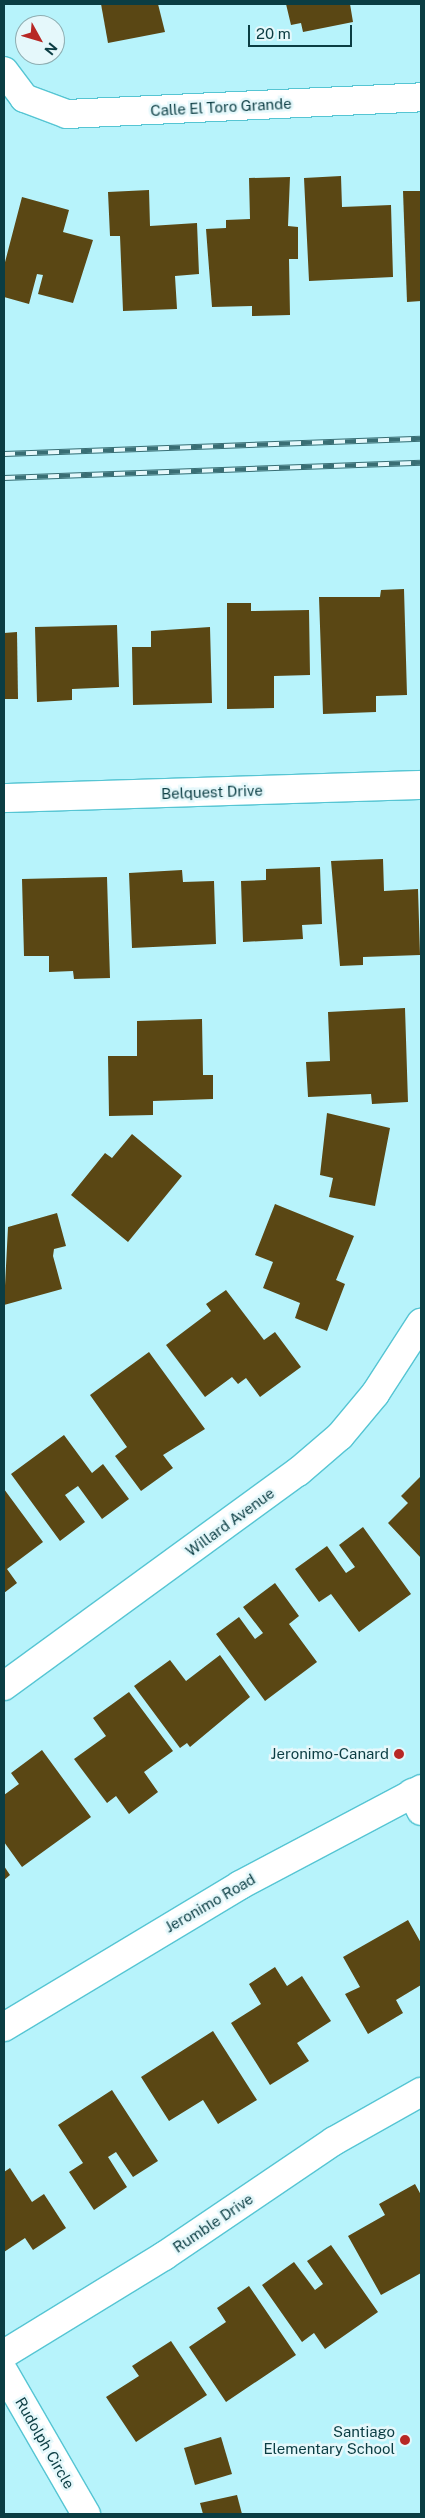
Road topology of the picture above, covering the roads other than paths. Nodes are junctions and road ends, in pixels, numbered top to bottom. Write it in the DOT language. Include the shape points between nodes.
graph roads {
  1 [pos="4,71"];
  2 [pos="421,97"];
  3 [pos="421,785"];
  4 [pos="4,798"];
  5 [pos="421,1323"];
  6 [pos="4,1686"];
  7 [pos="418,1798"];
  8 [pos="4,2027"];
  9 [pos="421,2092"];
  10 [pos="4,2354"];
  11 [pos="4,2372"];
  12 [pos="86,2514"];
  1 -- 2 [label="street, Calle El Toro Grande" via="24,98 67,114"];
  3 -- 4 [label="street, Belquest Drive"];
  5 -- 6 [label="street, Willard Avenue" via="375,1394 340,1436 298,1472"];
  7 -- 8 [label="street, Jeronimo Road" via="240,1885"];
  9 -- 10 [label="street, Rumble Drive" via="334,2141 164,2256"];
  11 -- 12 [label="street, Rudolph Circle"];
}
